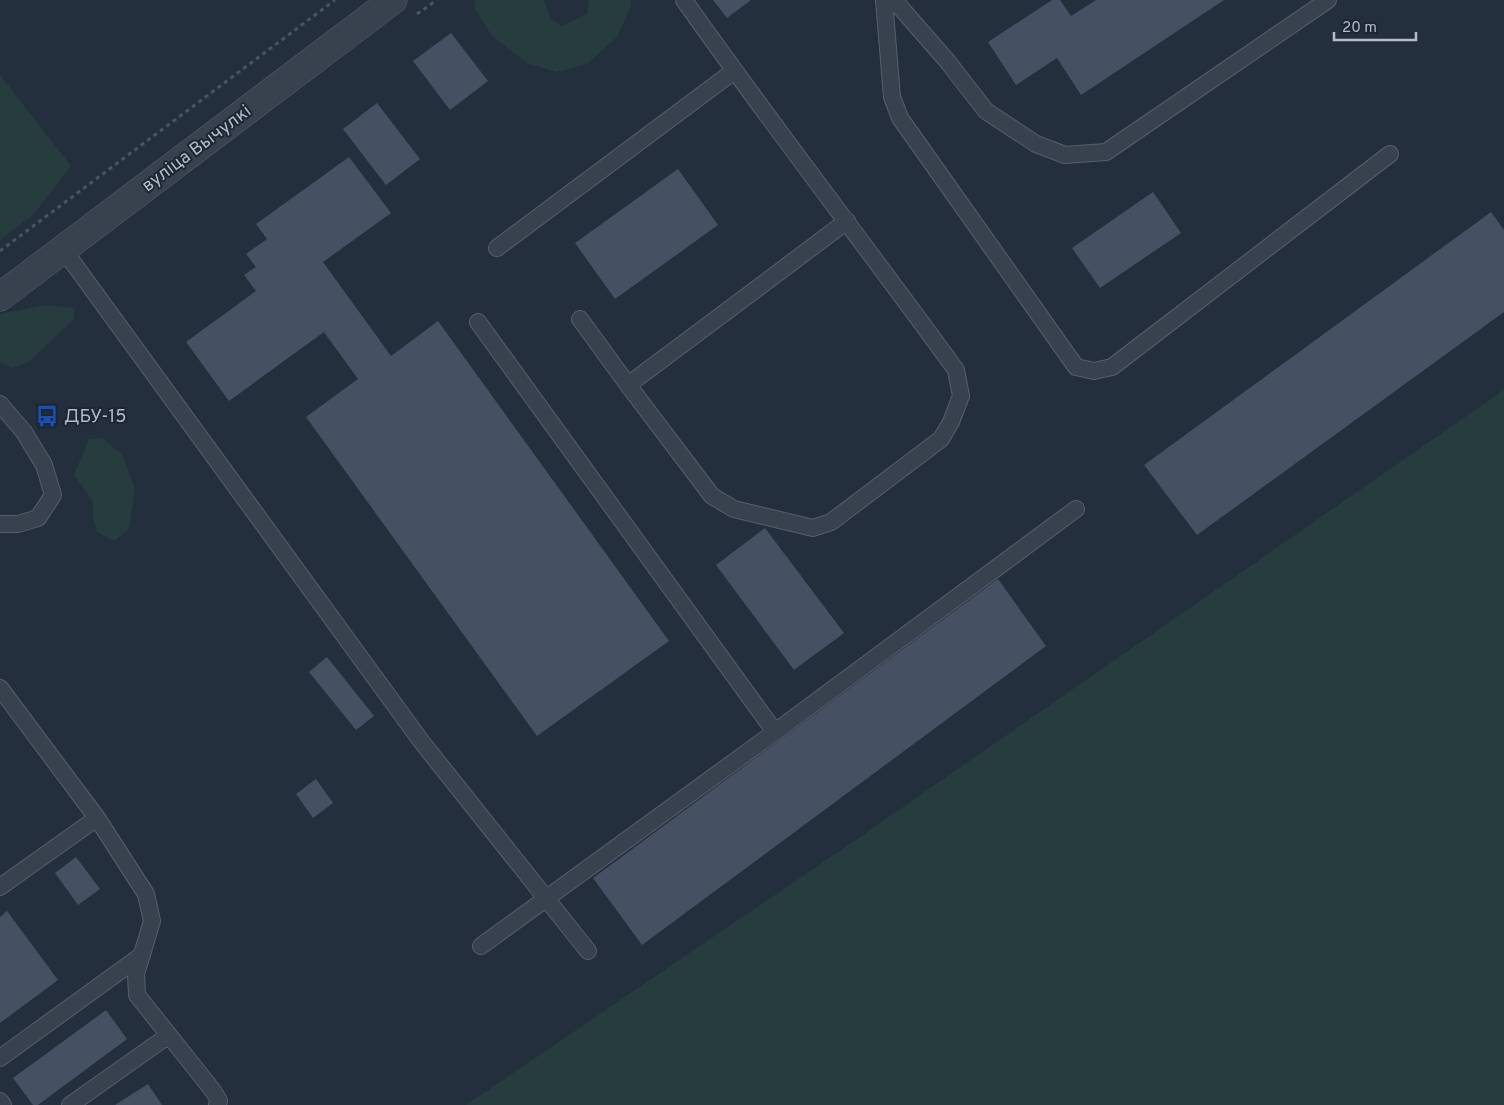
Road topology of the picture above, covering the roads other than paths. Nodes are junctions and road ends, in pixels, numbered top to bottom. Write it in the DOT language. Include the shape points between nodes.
graph roads {
  1 [pos="393,0"];
  2 [pos="684,0"];
  3 [pos="884,0"];
  4 [pos="894,0"];
  5 [pos="1328,0"];
  6 [pos="734,71"];
  7 [pos="1390,154"];
  8 [pos="847,220"];
  9 [pos="496,248"];
  10 [pos="62,249"];
  11 [pos="0,297"];
  12 [pos="580,319"];
  13 [pos="478,322"];
  14 [pos="628,385"];
  15 [pos="0,404"];
  16 [pos="1076,509"];
  17 [pos="0,524"];
  18 [pos="0,688"];
  19 [pos="775,732"];
  20 [pos="97,818"];
  21 [pos="0,887"];
  22 [pos="545,899"];
  23 [pos="481,946"];
  24 [pos="588,951"];
  25 [pos="142,955"];
  26 [pos="169,1035"];
  27 [pos="0,1058"];
  28 [pos="0,1101"];
  29 [pos="3,1105"];
  30 [pos="70,1105"];
  31 [pos="217,1105"];
  1 -- 10 [label="street, вуліца Вычулкі"];
  2 -- 6 [label="lane"];
  3 -- 7 [label="lane" via="892,97 900,118 1076,367 1094,371 1112,366"];
  4 -- 5 [label="lane" via="986,111 1036,144 1065,155 1106,152"];
  6 -- 8 [label="lane"];
  6 -- 9 [label="lane"];
  8 -- 14 [label="lane"];
  8 -- 14 [label="lane" via="956,370 961,396 951,422 941,439 918,457 831,522 813,528 734,509 712,496"];
  10 -- 11 [label="street, вуліца Вычулкі"];
  10 -- 22 [label="lane" via="421,741"];
  12 -- 14 [label="lane"];
  13 -- 19 [label="lane"];
  15 -- 17 [label="lane" via="24,432 44,465 52,495 38,518 18,524"];
  16 -- 19 [label="lane"];
  18 -- 20 [label="lane"];
  19 -- 22 [label="lane"];
  20 -- 21 [label="lane"];
  20 -- 25 [label="lane" via="146,894 152,922"];
  22 -- 23 [label="lane"];
  22 -- 24 [label="lane"];
  25 -- 26 [label="lane" via="136,974 137,995"];
  25 -- 27 [label="lane"];
  26 -- 30 [label="lane"];
  26 -- 31 [label="lane" via="214,1092 219,1101"];
  28 -- 29 [label="lane"];
}
